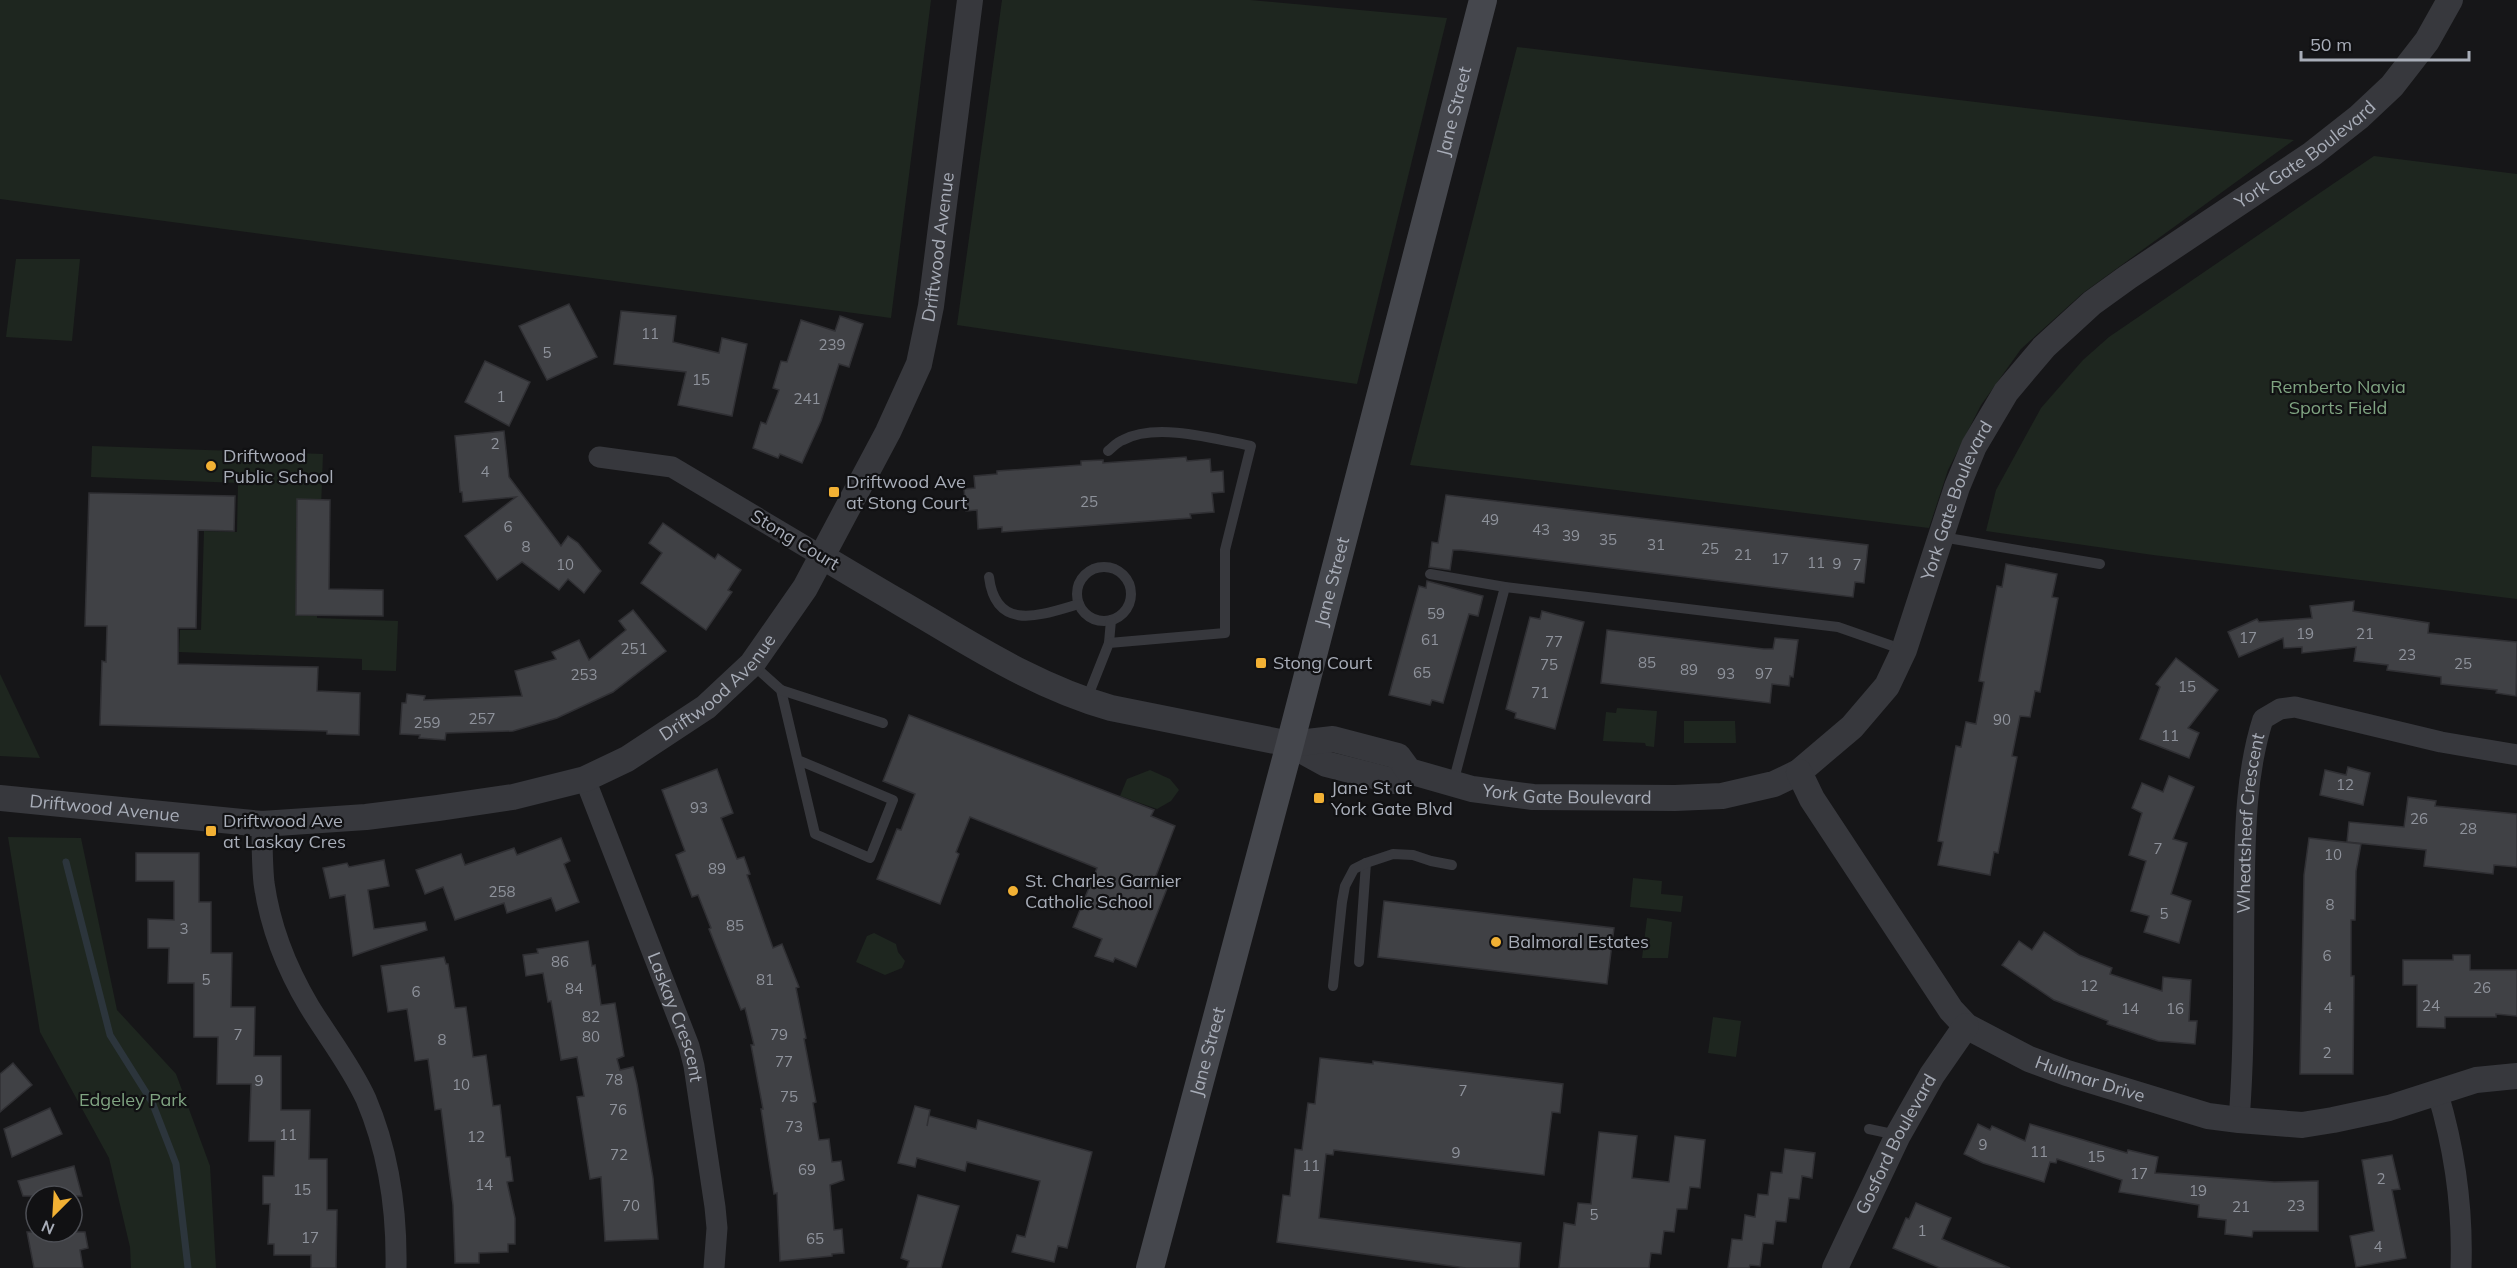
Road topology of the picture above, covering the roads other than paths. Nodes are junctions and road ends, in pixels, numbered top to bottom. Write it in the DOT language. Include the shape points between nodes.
graph roads {
  1 [pos="970,0"];
  2 [pos="1483,0"];
  3 [pos="2450,0"];
  4 [pos="1108,451"];
  5 [pos="599,457"];
  6 [pos="1941,537"];
  7 [pos="823,557"];
  8 [pos="2100,564"];
  9 [pos="1430,574"];
  10 [pos="989,577"];
  11 [pos="1504,587"];
  12 [pos="1078,604"];
  13 [pos="1110,620"];
  14 [pos="1109,643"];
  15 [pos="1905,650"];
  16 [pos="752,664"];
  17 [pos="781,690"];
  18 [pos="1085,701"];
  19 [pos="883,723"];
  20 [pos="1290,744"];
  21 [pos="2517,755"];
  22 [pos="798,760"];
  23 [pos="1799,772"];
  24 [pos="585,779"];
  25 [pos="1453,783"];
  26 [pos="0,798"];
  27 [pos="262,824"];
  28 [pos="1366,863"];
  29 [pos="1452,865"];
  30 [pos="1359,962"];
  31 [pos="1333,986"];
  32 [pos="1966,1026"];
  33 [pos="2517,1076"];
  34 [pos="2438,1094"];
  35 [pos="2239,1120"];
  36 [pos="1869,1129"];
  37 [pos="1898,1135"];
  38 [pos="396,1268"];
  39 [pos="714,1268"];
  40 [pos="1150,1268"];
  41 [pos="1836,1268"];
  42 [pos="2461,1268"];
  1 -- 7 [label="street, Driftwood Avenue" via="931,306 919,364"];
  2 -- 20 [label="main road, Jane Street"];
  3 -- 6 [label="street, York Gate Boulevard" via="2427,41 2392,86 2359,117 2312,154 2092,303 2044,347 2006,392 1974,446"];
  4 -- 14 [label="lane" via="1140,434 1165,432 1251,446 1226,550 1225,633"];
  5 -- 7 [label="street, Stong Court" via="672,467"];
  6 -- 8 [label="lane"];
  6 -- 15 [label="street, York Gate Boulevard"];
  7 -- 16 [label="street, Driftwood Avenue"];
  7 -- 18 [label="street, Stong Court" via="997,660"];
  9 -- 11 [label="lane"];
  10 -- 12 [label="lane" via="997,603 1011,614 1039,616"];
  11 -- 15 [label="lane" via="1838,627"];
  11 -- 25 [label="lane"];
  12 -- 13 [label="lane" via="1095,620"];
  12 -- 13 [label="lane" via="1081,579 1095,568 1112,568 1126,578 1131,595 1125,611"];
  13 -- 14 [label="lane"];
  14 -- 18 [label="lane"];
  15 -- 23 [label="street, York Gate Boulevard" via="1887,686 1852,727"];
  16 -- 17 [label="lane"];
  16 -- 24 [label="street, Driftwood Avenue" via="684,724"];
  17 -- 19 [label="lane"];
  17 -- 22 [label="lane"];
  18 -- 20 [label="street, Stong Court"];
  20 -- 25 [label="street, York Gate Boulevard" via="1333,739 1398,756 1408,771"];
  20 -- 40 [label="main road, Jane Street"];
  21 -- 35 [label="street, Wheatsheaf Crescent" via="2441,742 2295,707 2280,709 2263,719 2251,773 2245,845"];
  22 -- 22 [label="lane" via="893,800 870,858 816,834"];
  23 -- 25 [label="street, York Gate Boulevard" via="1774,784 1722,796 1675,798 1533,797"];
  23 -- 32 [label="street, Hullmar Drive" via="1819,811 1951,1010"];
  24 -- 27 [label="street, Driftwood Avenue" via="513,797 438,808"];
  24 -- 39 [label="street, Laskay Crescent" via="689,1046 715,1208"];
  26 -- 27 [label="street, Driftwood Avenue"];
  27 -- 38 [label="street" via="264,884 286,960 309,1006 360,1088 381,1141 394,1209"];
  28 -- 29 [label="lane" via="1393,854"];
  28 -- 30 [label="lane"];
  28 -- 31 [label="lane" via="1354,869 1345,886"];
  32 -- 35 [label="street, Hullmar Drive" via="2029,1059 2067,1073 2208,1116"];
  32 -- 37 [label="street, Gosford Boulevard"];
  33 -- 34 [label="street, Hullmar Drive" via="2476,1080"];
  34 -- 35 [label="street, Hullmar Drive" via="2362,1115 2302,1125"];
  34 -- 42 [label="street" via="2459,1191"];
  36 -- 37 [label="lane"];
  37 -- 41 [label="street, Gosford Boulevard"];
}
